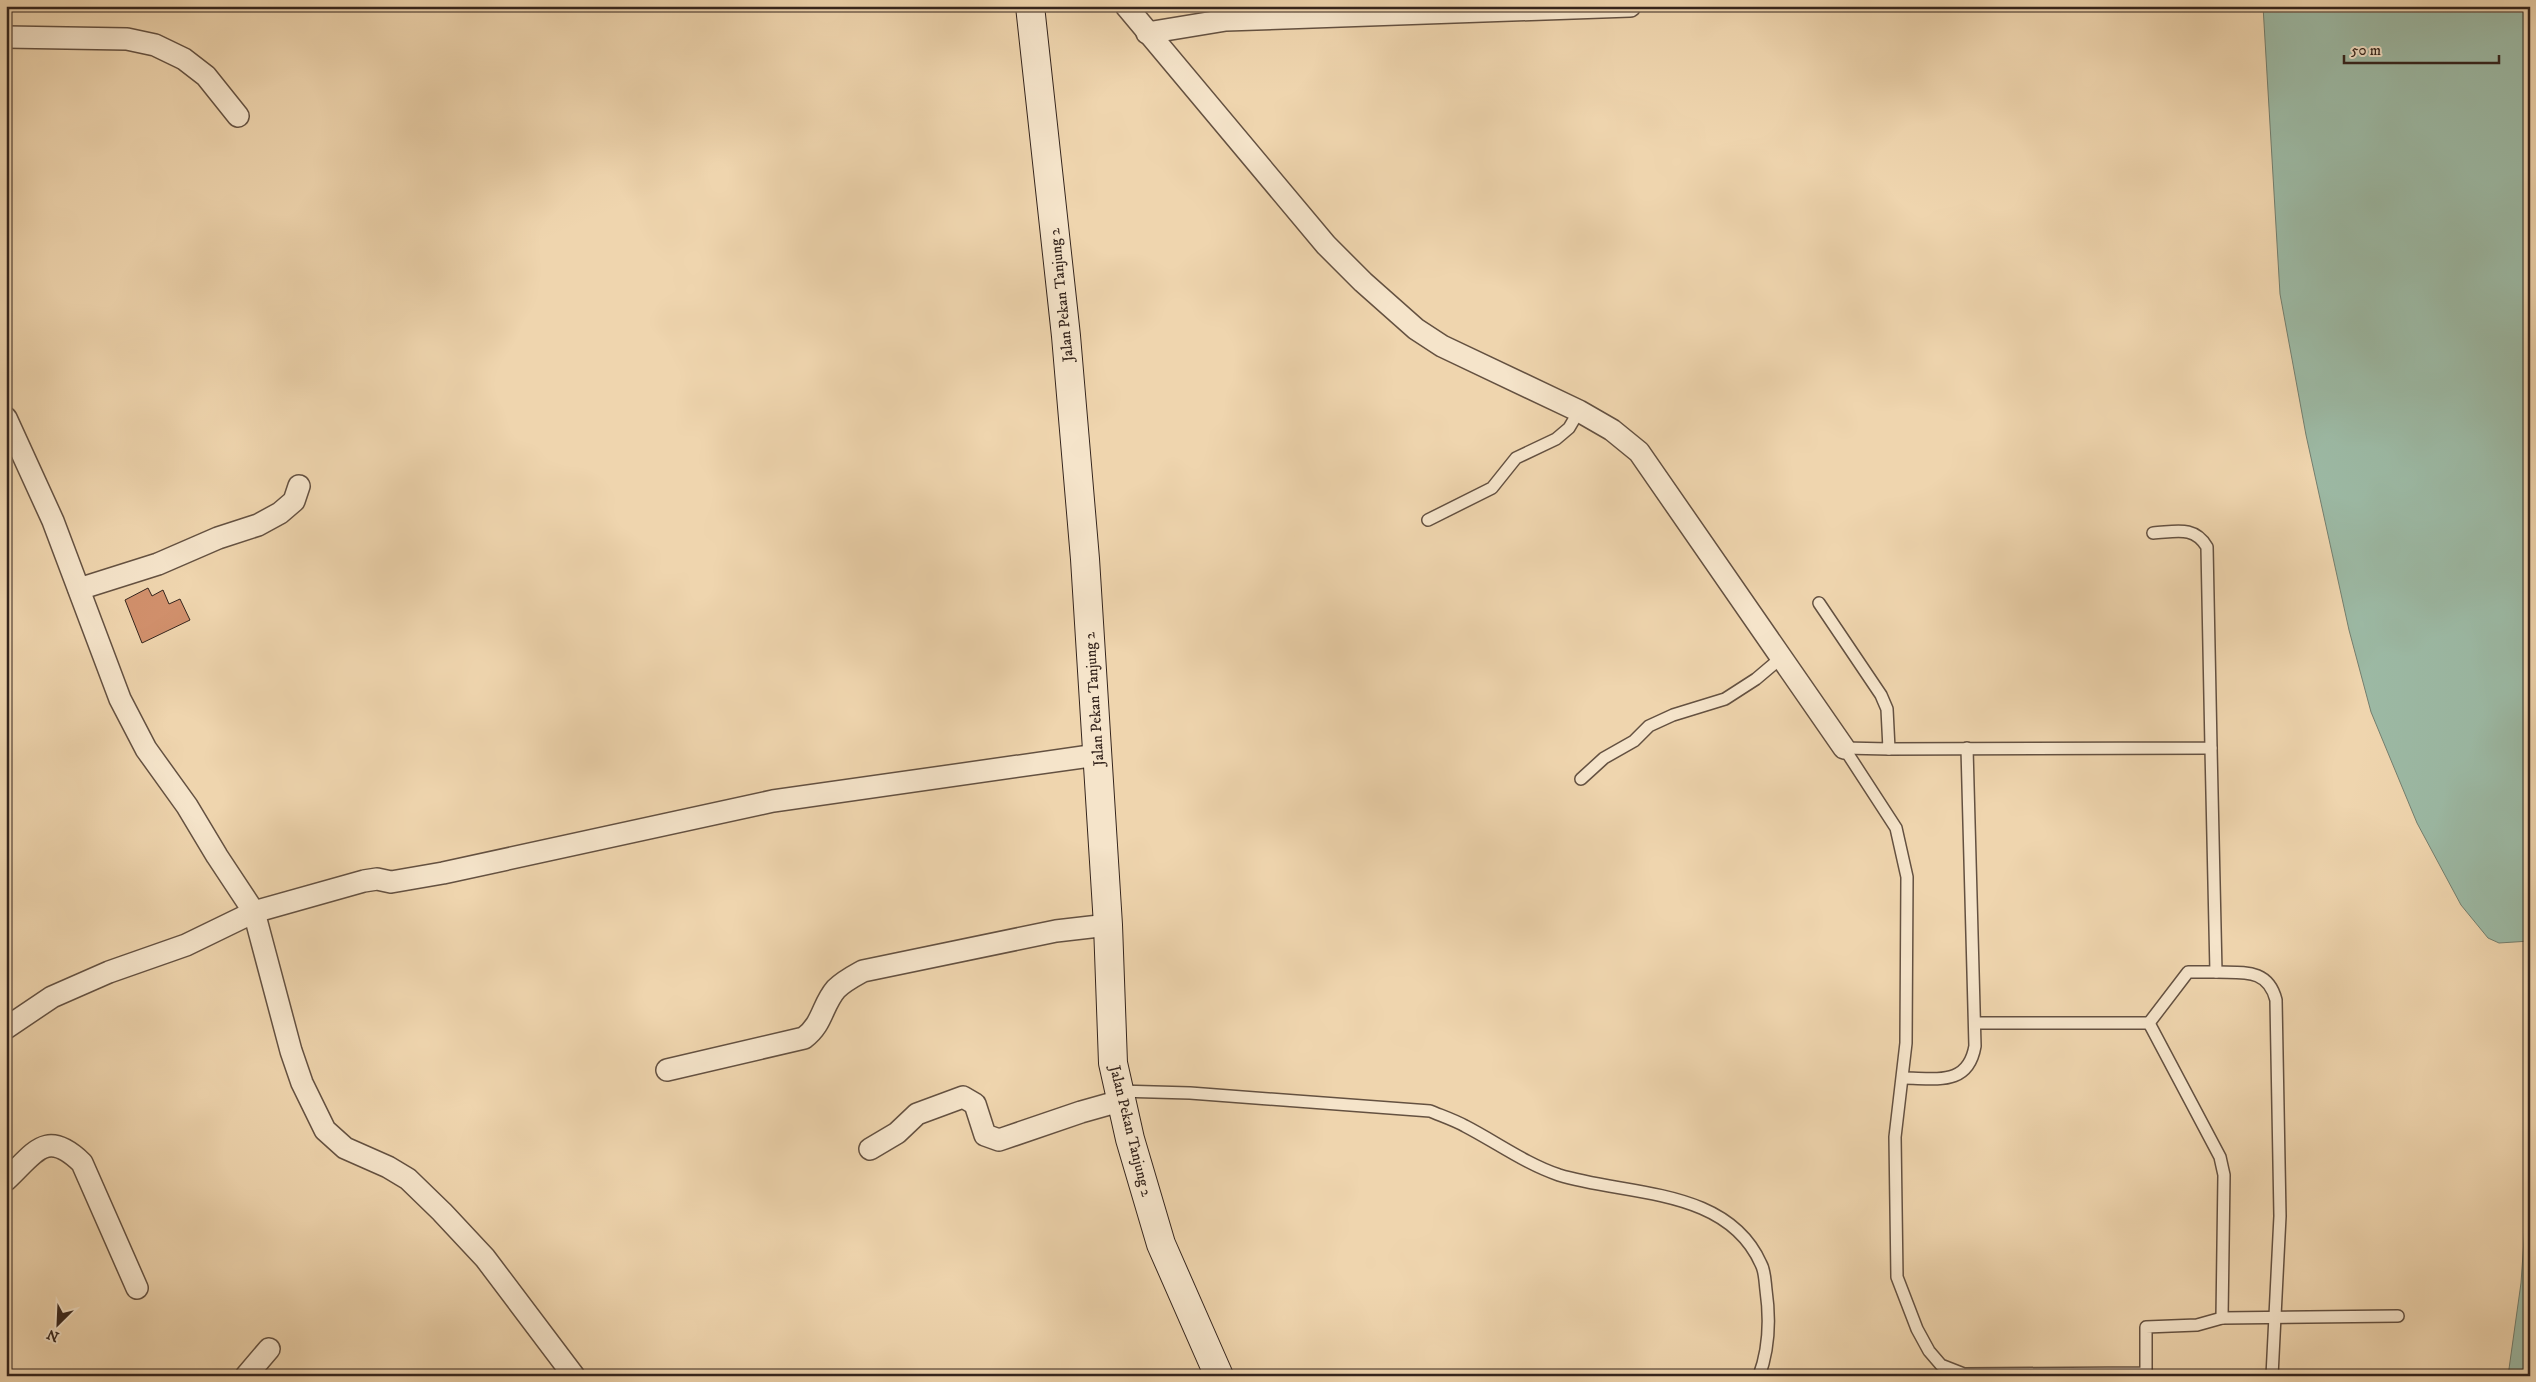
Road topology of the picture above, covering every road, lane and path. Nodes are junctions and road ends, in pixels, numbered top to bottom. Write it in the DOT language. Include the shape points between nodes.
graph roads {
  1 [pos="1030,6"];
  2 [pos="1126,6"];
  3 [pos="1630,6"];
  4 [pos="1240,13"];
  5 [pos="1147,33"];
  6 [pos="6,37"];
  7 [pos="238,116"];
  8 [pos="1579,411"];
  9 [pos="6,418"];
  10 [pos="300,486"];
  11 [pos="1428,520"];
  12 [pos="2153,533"];
  13 [pos="79,588"];
  14 [pos="1818,603"];
  15 [pos="1782,657"];
  16 [pos="1844,748"];
  17 [pos="1967,748"];
  18 [pos="2211,748"];
  19 [pos="1889,749"];
  20 [pos="1098,755"];
  21 [pos="1581,779"];
  22 [pos="254,912"];
  23 [pos="1108,925"];
  24 [pos="2216,972"];
  25 [pos="2148,1023"];
  26 [pos="1975,1024"];
  27 [pos="6,1028"];
  28 [pos="667,1070"];
  29 [pos="1902,1078"];
  30 [pos="1119,1096"];
  31 [pos="870,1149"];
  32 [pos="6,1180"];
  33 [pos="137,1288"];
  34 [pos="2398,1316"];
  35 [pos="2222,1318"];
  36 [pos="2273,1318"];
  37 [pos="269,1349"];
  38 [pos="246,1376"];
  39 [pos="574,1376"];
  40 [pos="1219,1376"];
  41 [pos="1759,1376"];
  42 [pos="2272,1376"];
  1 -- 20 [label="street, Jalan Pekan Tanjung 2" via="1069,375"];
  2 -- 5 [label="street"];
  3 -- 4 [label="street"];
  4 -- 5 [label="street"];
  5 -- 8 [label="street" via="1326,245 1409,323 1442,346"];
  6 -- 7 [label="street" via="127,40 156,46 184,59 206,76"];
  8 -- 11 [label="lane" via="1569,428 1556,439 1516,458 1492,488"];
  8 -- 15 [label="street" via="1612,430 1639,452"];
  9 -- 13 [label="street"];
  10 -- 13 [label="street" via="294,501 258,525 158,564"];
  12 -- 18 [label="lane" via="2193,532 2202,537 2208,547"];
  13 -- 22 [label="street" via="120,699 143,743 188,806"];
  14 -- 19 [label="lane" via="1881,695 1887,709"];
  15 -- 16 [label="street"];
  15 -- 21 [label="lane" via="1725,699 1649,726 1634,741 1604,758"];
  16 -- 19 [label="lane"];
  16 -- 29 [label="lane" via="1896,828 1903,854 1907,877 1906,1043"];
  17 -- 18 [label="lane"];
  17 -- 19 [label="lane"];
  17 -- 26 [label="lane"];
  18 -- 24 [label="lane"];
  20 -- 22 [label="street" via="773,802 443,873 391,882 364,881"];
  20 -- 23 [label="street, Jalan Pekan Tanjung 2"];
  22 -- 27 [label="street" via="186,945 109,972 52,997"];
  22 -- 39 [label="street" via="291,1051 302,1083 325,1130 345,1148 408,1179 442,1212 485,1258"];
  23 -- 28 [label="street" via="1056,931 863,971 836,990 814,1031 804,1038"];
  23 -- 30 [label="street, Jalan Pekan Tanjung 2" via="1113,1063"];
  24 -- 25 [label="lane" via="2188,972"];
  24 -- 36 [label="lane" via="2264,978 2273,988 2276,1000 2280,1216"];
  25 -- 26 [label="lane"];
  25 -- 35 [label="lane" via="2220,1157 2224,1175"];
  26 -- 29 [label="lane" via="1973,1058 1959,1075"];
  29 -- 35 [label="lane" via="1895,1137 1897,1277 1917,1328 1929,1351 1942,1365 1964,1374 2146,1373 2146,1326 2197,1325"];
  30 -- 31 [label="street" via="999,1140 985,1135 975,1104 963,1097 917,1114 897,1133"];
  30 -- 40 [label="street, Jalan Pekan Tanjung 2" via="1161,1244"];
  30 -- 41 [label="lane" via="1190,1093 1430,1111 1558,1174 1688,1202 1719,1216 1746,1240 1762,1265 1768,1300 1767,1355"];
  32 -- 33 [label="street" via="41,1147 56,1145 70,1151 82,1163"];
  34 -- 36 [label="lane"];
  35 -- 36 [label="lane"];
  36 -- 42 [label="lane"];
  37 -- 38 [label="street"];
}
